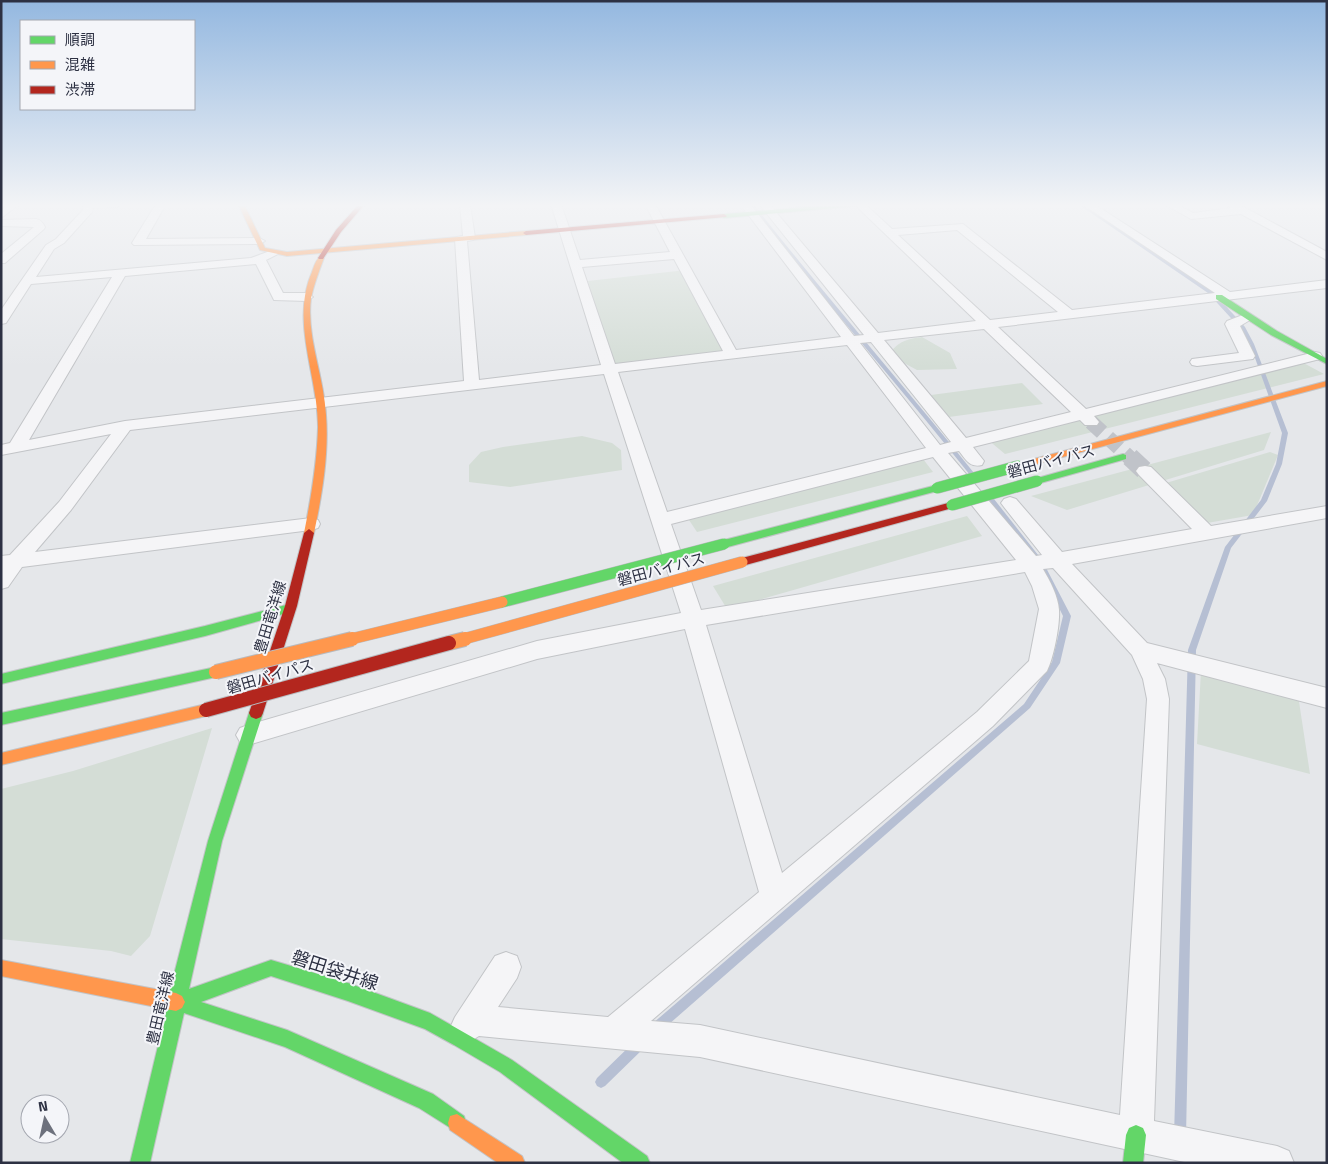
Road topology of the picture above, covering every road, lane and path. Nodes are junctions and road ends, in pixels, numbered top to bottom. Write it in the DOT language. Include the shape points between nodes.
graph roads {
  1 [pos="43,258"];
  2 [pos="260,258"];
  3 [pos="321,258"];
  4 [pos="466,258"];
  5 [pos="574,258"];
  6 [pos="640,258"];
  7 [pos="680,258"];
  8 [pos="793,258"];
  9 [pos="803,258"];
  10 [pos="920,258"];
  11 [pos="999,258"];
  12 [pos="1159,258"];
  13 [pos="1165,258"];
  14 [pos="576,264"];
  15 [pos="121,272"];
  16 [pos="28,281"];
  17 [pos="1327,284"];
  18 [pos="307,297"];
  19 [pos="1220,297"];
  20 [pos="6,306"];
  21 [pos="1069,314"];
  22 [pos="1248,317"];
  23 [pos="1,320"];
  24 [pos="988,323"];
  25 [pos="875,338"];
  26 [pos="850,341"];
  27 [pos="732,355"];
  28 [pos="1321,359"];
  29 [pos="1197,362"];
  30 [pos="610,369"];
  31 [pos="472,384"];
  32 [pos="1327,384"];
  33 [pos="320,404"];
  34 [pos="1087,418"];
  35 [pos="125,426"];
  36 [pos="963,445"];
  37 [pos="9,449"];
  38 [pos="936,450"];
  39 [pos="1130,455"];
  40 [pos="976,461"];
  41 [pos="1145,471"];
  42 [pos="1010,503"];
  43 [pos="1327,512"];
  44 [pos="662,520"];
  45 [pos="311,524"];
  46 [pos="1207,533"];
  47 [pos="1057,560"];
  48 [pos="8,562"];
  49 [pos="1032,564"];
  50 [pos="1,582"];
  51 [pos="290,608"];
  52 [pos="693,619"];
  53 [pos="1140,650"];
  54 [pos="1,679"];
  55 [pos="1327,698"];
  56 [pos="1,719"];
  57 [pos="248,735"];
  58 [pos="1,759"];
  59 [pos="775,897"];
  60 [pos="506,967"];
  61 [pos="1,968"];
  62 [pos="176,1002"];
  63 [pos="465,1030"];
  64 [pos="613,1033"];
  65 [pos="1135,1149"];
  66 [pos="140,1163"];
  67 [pos="515,1163"];
  68 [pos="640,1163"];
  69 [pos="1277,1163"];
  1 -- 16 [label="street"];
  2 -- 15 [label="street"];
  2 -- 18 [label="street" via="280,297"];
  3 -- 18 [label="main road, 豊田竜洋線"];
  4 -- 31 [label="street"];
  5 -- 14 [label="street"];
  6 -- 14 [label="street"];
  7 -- 27 [label="street"];
  8 -- 26 [label="street"];
  9 -- 25 [label="street"];
  10 -- 24 [label="street"];
  11 -- 21 [label="street"];
  12 -- 19 [label="street"];
  13 -- 19 [label="street"];
  14 -- 30 [label="street"];
  15 -- 16 [label="street"];
  15 -- 37 [label="street"];
  16 -- 20 [label="street"];
  17 -- 19 [label="street"];
  18 -- 33 [label="main road, 豊田竜洋線" via="307,332"];
  19 -- 21 [label="street"];
  19 -- 22 [label="main road"];
  20 -- 23 [label="street"];
  21 -- 24 [label="street"];
  22 -- 28 [label="main road"];
  22 -- 29 [label="street" via="1232,324 1248,356"];
  24 -- 25 [label="street"];
  24 -- 34 [label="street"];
  25 -- 26 [label="street"];
  25 -- 36 [label="street"];
  26 -- 27 [label="street"];
  26 -- 38 [label="street"];
  27 -- 30 [label="street"];
  28 -- 34 [label="street"];
  30 -- 31 [label="street"];
  30 -- 44 [label="street"];
  31 -- 33 [label="street"];
  32 -- 56 [label="main road, 磐田バイパス, bridge" via="461,612 216,672"];
  33 -- 35 [label="street"];
  33 -- 45 [label="main road, 豊田竜洋線" via="318,476"];
  34 -- 36 [label="street"];
  35 -- 37 [label="street"];
  35 -- 48 [label="street" via="65,506"];
  36 -- 38 [label="street"];
  36 -- 40 [label="street"];
  38 -- 44 [label="street"];
  38 -- 49 [label="street"];
  39 -- 58 [label="main road, 磐田バイパス, bridge" via="206,710"];
  41 -- 46 [label="street"];
  42 -- 47 [label="street"];
  43 -- 46 [label="street"];
  44 -- 52 [label="street"];
  45 -- 48 [label="street"];
  45 -- 51 [label="main road, 豊田竜洋線"];
  46 -- 47 [label="street"];
  47 -- 49 [label="street"];
  47 -- 53 [label="street"];
  48 -- 50 [label="street"];
  49 -- 52 [label="street"];
  49 -- 59 [label="street" via="1049,608 1038,665 986,719"];
  51 -- 54 [label="main road"];
  51 -- 57 [label="main road, 豊田竜洋線"];
  52 -- 57 [label="street" via="537,650"];
  52 -- 59 [label="street"];
  53 -- 55 [label="street"];
  53 -- 65 [label="street" via="1154,679 1158,699"];
  57 -- 62 [label="main road, 豊田竜洋線" via="222,818"];
  59 -- 64 [label="street"];
  60 -- 63 [label="street"];
  61 -- 62 [label="main road"];
  62 -- 63 [label="main road, 磐田袋井線" via="271,968 430,1022"];
  62 -- 66 [label="main road, 豊田竜洋線"];
  62 -- 67 [label="main road" via="287,1039 426,1101"];
  63 -- 64 [label="street"];
  63 -- 68 [label="main road, 磐田袋井線" via="506,1066"];
  64 -- 65 [label="street" via="700,1041"];
  65 -- 69 [label="street"];
}
